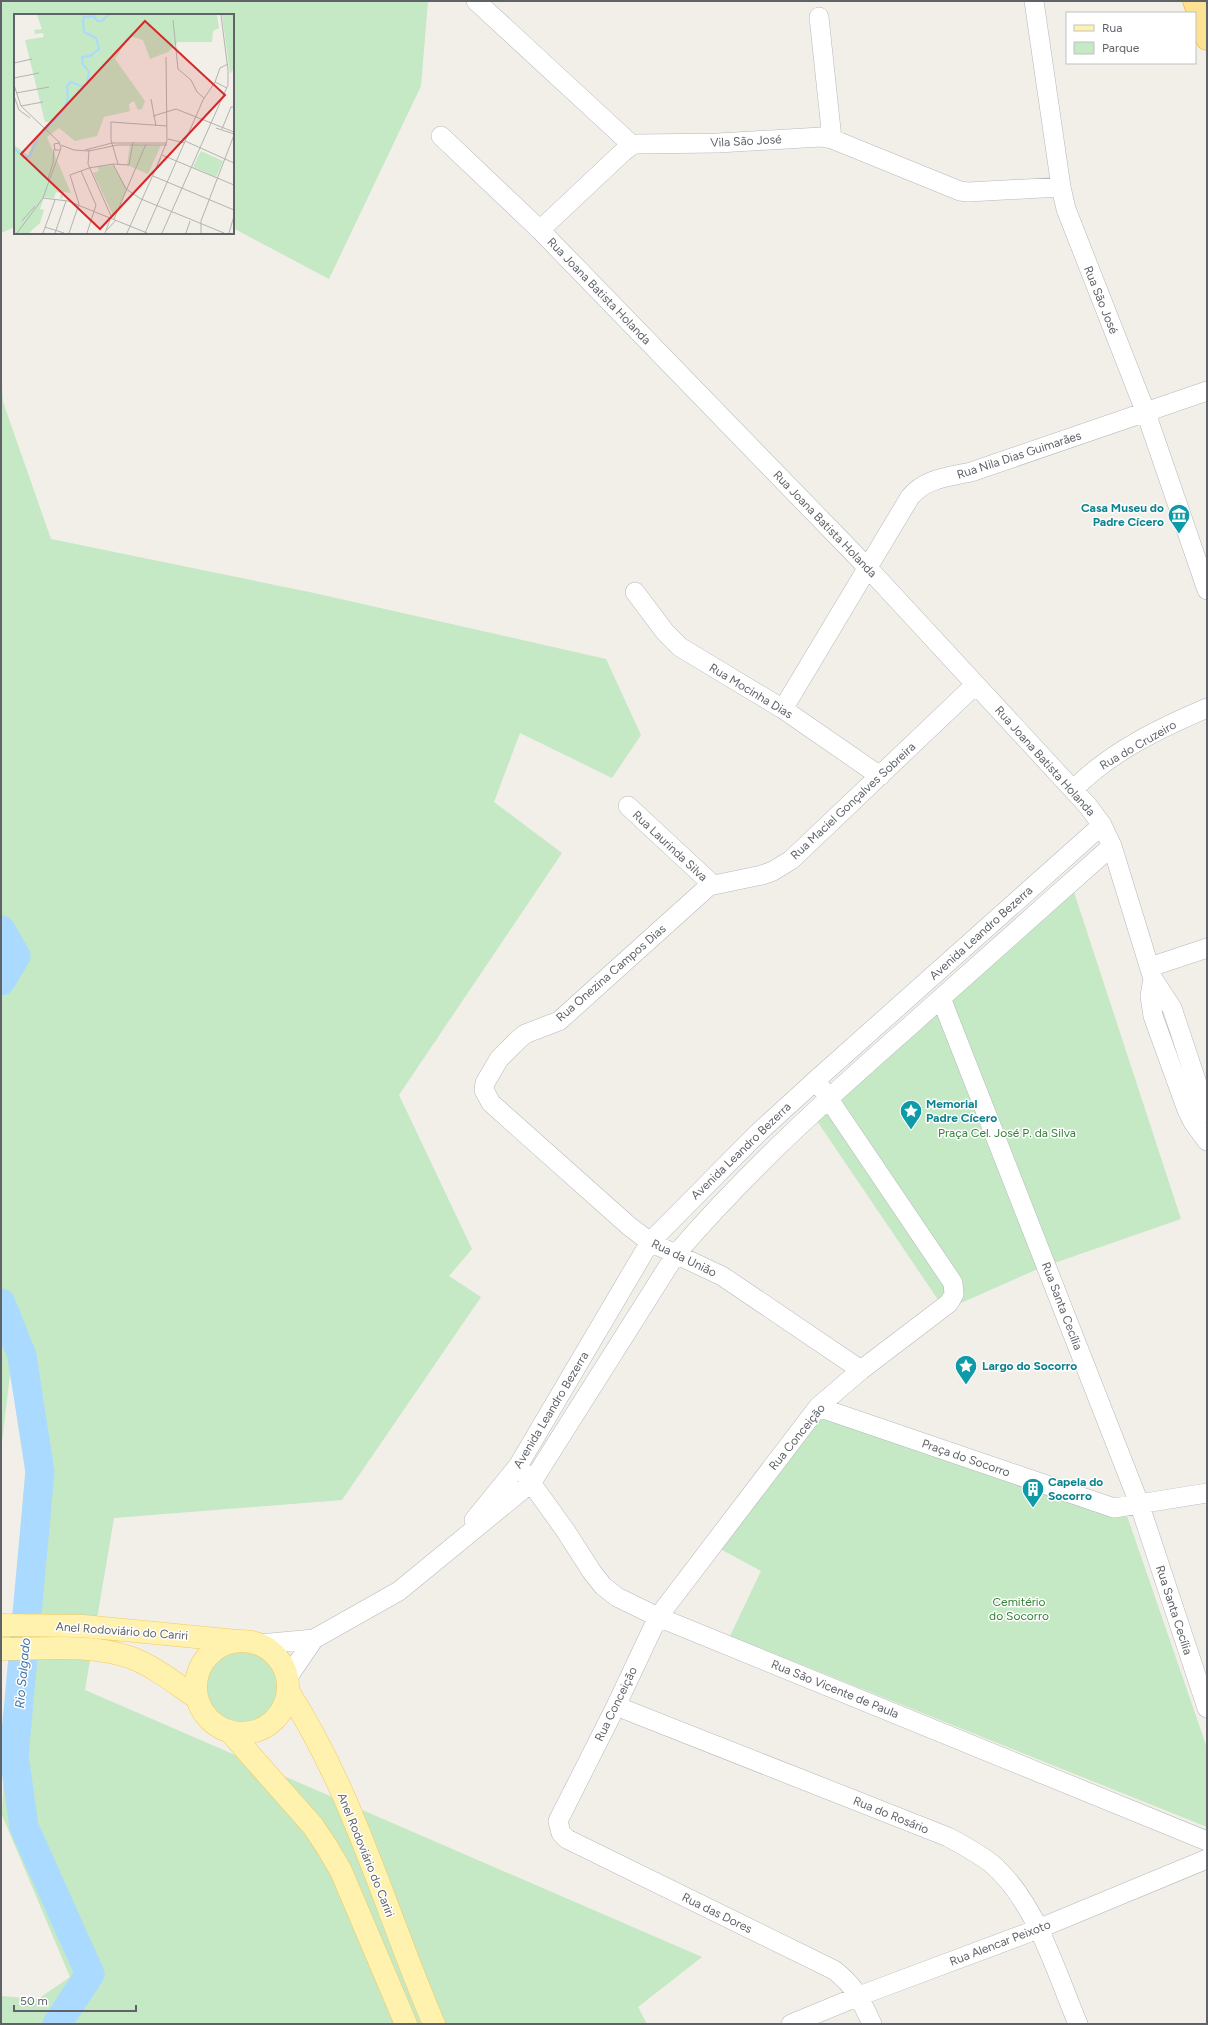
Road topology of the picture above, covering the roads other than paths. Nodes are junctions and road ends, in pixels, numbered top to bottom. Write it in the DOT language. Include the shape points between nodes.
graph roads {
  1 [pos="476,1"];
  2 [pos="1034,1"];
  3 [pos="1194,1"];
  4 [pos="819,17"];
  5 [pos="1207,39"];
  6 [pos="441,136"];
  7 [pos="832,139"];
  8 [pos="632,145"];
  9 [pos="1061,187"];
  10 [pos="540,230"];
  11 [pos="1207,391"];
  12 [pos="1146,413"];
  13 [pos="868,568"];
  14 [pos="1207,590"];
  15 [pos="635,592"];
  16 [pos="975,685"];
  17 [pos="1207,708"];
  18 [pos="783,709"];
  19 [pos="880,776"];
  20 [pos="1074,790"];
  21 [pos="628,806"];
  22 [pos="1102,825"];
  23 [pos="1112,846"];
  24 [pos="712,885"];
  25 [pos="1207,948"];
  26 [pos="1152,973"];
  27 [pos="941,998"];
  28 [pos="490,1072"];
  29 [pos="816,1080"];
  30 [pos="829,1098"];
  31 [pos="1207,1113"];
  32 [pos="1207,1141"];
  33 [pos="650,1242"];
  34 [pos="676,1254"];
  35 [pos="861,1370"];
  36 [pos="818,1407"];
  37 [pos="518,1466"];
  38 [pos="532,1482"];
  39 [pos="1207,1493"];
  40 [pos="1138,1503"];
  41 [pos="441,1559"];
  42 [pos="658,1617"];
  43 [pos="1,1625"];
  44 [pos="314,1639"];
  45 [pos="251,1643"];
  46 [pos="1,1650"];
  47 [pos="288,1684"];
  48 [pos="197,1698"];
  49 [pos="616,1706"];
  50 [pos="1207,1708"];
  51 [pos="230,1732"];
  52 [pos="561,1813"];
  53 [pos="1207,1841"];
  54 [pos="1207,1858"];
  55 [pos="1038,1929"];
  56 [pos="859,1996"];
  57 [pos="406,2024"];
  58 [pos="434,2024"];
  59 [pos="791,2024"];
  60 [pos="872,2024"];
  61 [pos="1078,2024"];
  1 -- 8 [label="street"];
  2 -- 9 [label="street, Rua São José"];
  3 -- 5 [label="highway"];
  4 -- 7 [label="street"];
  6 -- 10 [label="street, Rua Joana Batista Holanda"];
  7 -- 8 [label="street, Vila São José" via="814,137"];
  7 -- 9 [label="street, Vila São José" via="960,191"];
  8 -- 10 [label="street, Rua Joana Batista Holanda"];
  9 -- 12 [label="street, Rua São José" via="1078,244"];
  10 -- 13 [label="street, Rua Joana Batista Holanda"];
  11 -- 12 [label="street, Rua Nila Dias Guimarães"];
  12 -- 13 [label="street, Rua Nila Dias Guimarães" via="971,472 924,484 910,497"];
  12 -- 14 [label="street, Rua São José"];
  13 -- 16 [label="street, Rua Joana Batista Holanda"];
  13 -- 18 [label="street, Rua Nila Dias Guimarães"];
  15 -- 18 [label="street, Rua Mocinha Dias" via="665,632 680,647"];
  16 -- 19 [label="street, Rua Maciel Gonçalves Sobreira"];
  16 -- 20 [label="street, Rua Joana Batista Holanda"];
  17 -- 20 [label="street, Rua do Cruzeiro" via="1127,748 1094,771"];
  18 -- 19 [label="street, Rua Mocinha Dias"];
  19 -- 24 [label="street, Rua Maciel Gonçalves Sobreira" via="782,866 762,875"];
  20 -- 22 [label="street, Rua Joana Batista Holanda"];
  21 -- 24 [label="street, Rua Laurinda Silva"];
  22 -- 23 [label="street"];
  22 -- 29 [label="street, Avenida Leandro Bezerra"];
  23 -- 26 [label="street"];
  23 -- 27 [label="street, Avenida Leandro Bezerra"];
  24 -- 28 [label="street, Rua Onezina Campos Dias" via="559,1021 525,1034"];
  25 -- 26 [label="street"];
  26 -- 31 [label="street" via="1172,1008"];
  26 -- 32 [label="street" via="1150,996 1153,1016 1193,1122"];
  27 -- 30 [label="street, Avenida Leandro Bezerra"];
  27 -- 40 [label="street, Rua Santa Cecília"];
  28 -- 33 [label="street, Rua da União" via="484,1090 491,1103"];
  29 -- 30 [label="street, Rua Conceição"];
  29 -- 33 [label="street, Avenida Leandro Bezerra" via="748,1143"];
  30 -- 34 [label="street, Avenida Leandro Bezerra" via="774,1149"];
  30 -- 35 [label="street, Rua Conceição" via="950,1278 954,1288 949,1303"];
  33 -- 34 [label="street, Rua da União"];
  33 -- 37 [label="street, Avenida Leandro Bezerra"];
  34 -- 35 [label="street, Rua da União" via="722,1276"];
  34 -- 38 [label="street, Avenida Leandro Bezerra"];
  35 -- 36 [label="street, Rua Conceição"];
  36 -- 40 [label="street, Praça do Socorro" via="1114,1508"];
  36 -- 42 [label="street, Rua Conceição"];
  37 -- 38 [label="street, Rua São Vicente de Paula"];
  37 -- 41 [label="street, Avenida Leandro Bezerra"];
  38 -- 41 [label="street, Avenida Leandro Bezerra"];
  38 -- 42 [label="street, Rua São Vicente de Paula" via="604,1586 617,1596"];
  39 -- 40 [label="street, Praça do Socorro"];
  40 -- 50 [label="street, Rua Santa Cecília"];
  41 -- 44 [label="street, Avenida Leandro Bezerra" via="399,1591"];
  42 -- 49 [label="street, Rua Conceição"];
  42 -- 53 [label="street, Rua São Vicente de Paula"];
  43 -- 45 [label="main road, Anel Rodoviário do Cariri" via="83,1626"];
  44 -- 45 [label="street"];
  44 -- 47 [label="street"];
  45 -- 47 [label="main road" via="272,1652 282,1663"];
  45 -- 48 [label="main road" via="230,1643 208,1656 197,1676"];
  46 -- 48 [label="main road, Anel Rodoviário do Cariri" via="85,1649 132,1658"];
  47 -- 51 [label="main road" via="287,1701 276,1719 255,1732"];
  47 -- 58 [label="main road, Anel Rodoviário do Cariri" via="316,1736 348,1808"];
  48 -- 51 [label="main road" via="210,1721"];
  49 -- 52 [label="street, Rua Conceição"];
  49 -- 55 [label="street, Rua do Rosário" via="948,1837 974,1851 992,1865 1012,1886"];
  51 -- 57 [label="main road" via="308,1820 327,1847 341,1871"];
  52 -- 56 [label="street, Rua das Dores" via="559,1828 567,1839 834,1970 852,1985"];
  54 -- 55 [label="street, Rua Alencar Peixoto"];
  55 -- 56 [label="street, Rua Alencar Peixoto"];
  55 -- 61 [label="street, Rua do Rosário"];
  56 -- 59 [label="street, Rua Alencar Peixoto"];
  56 -- 60 [label="street, Rua das Dores"];
}
